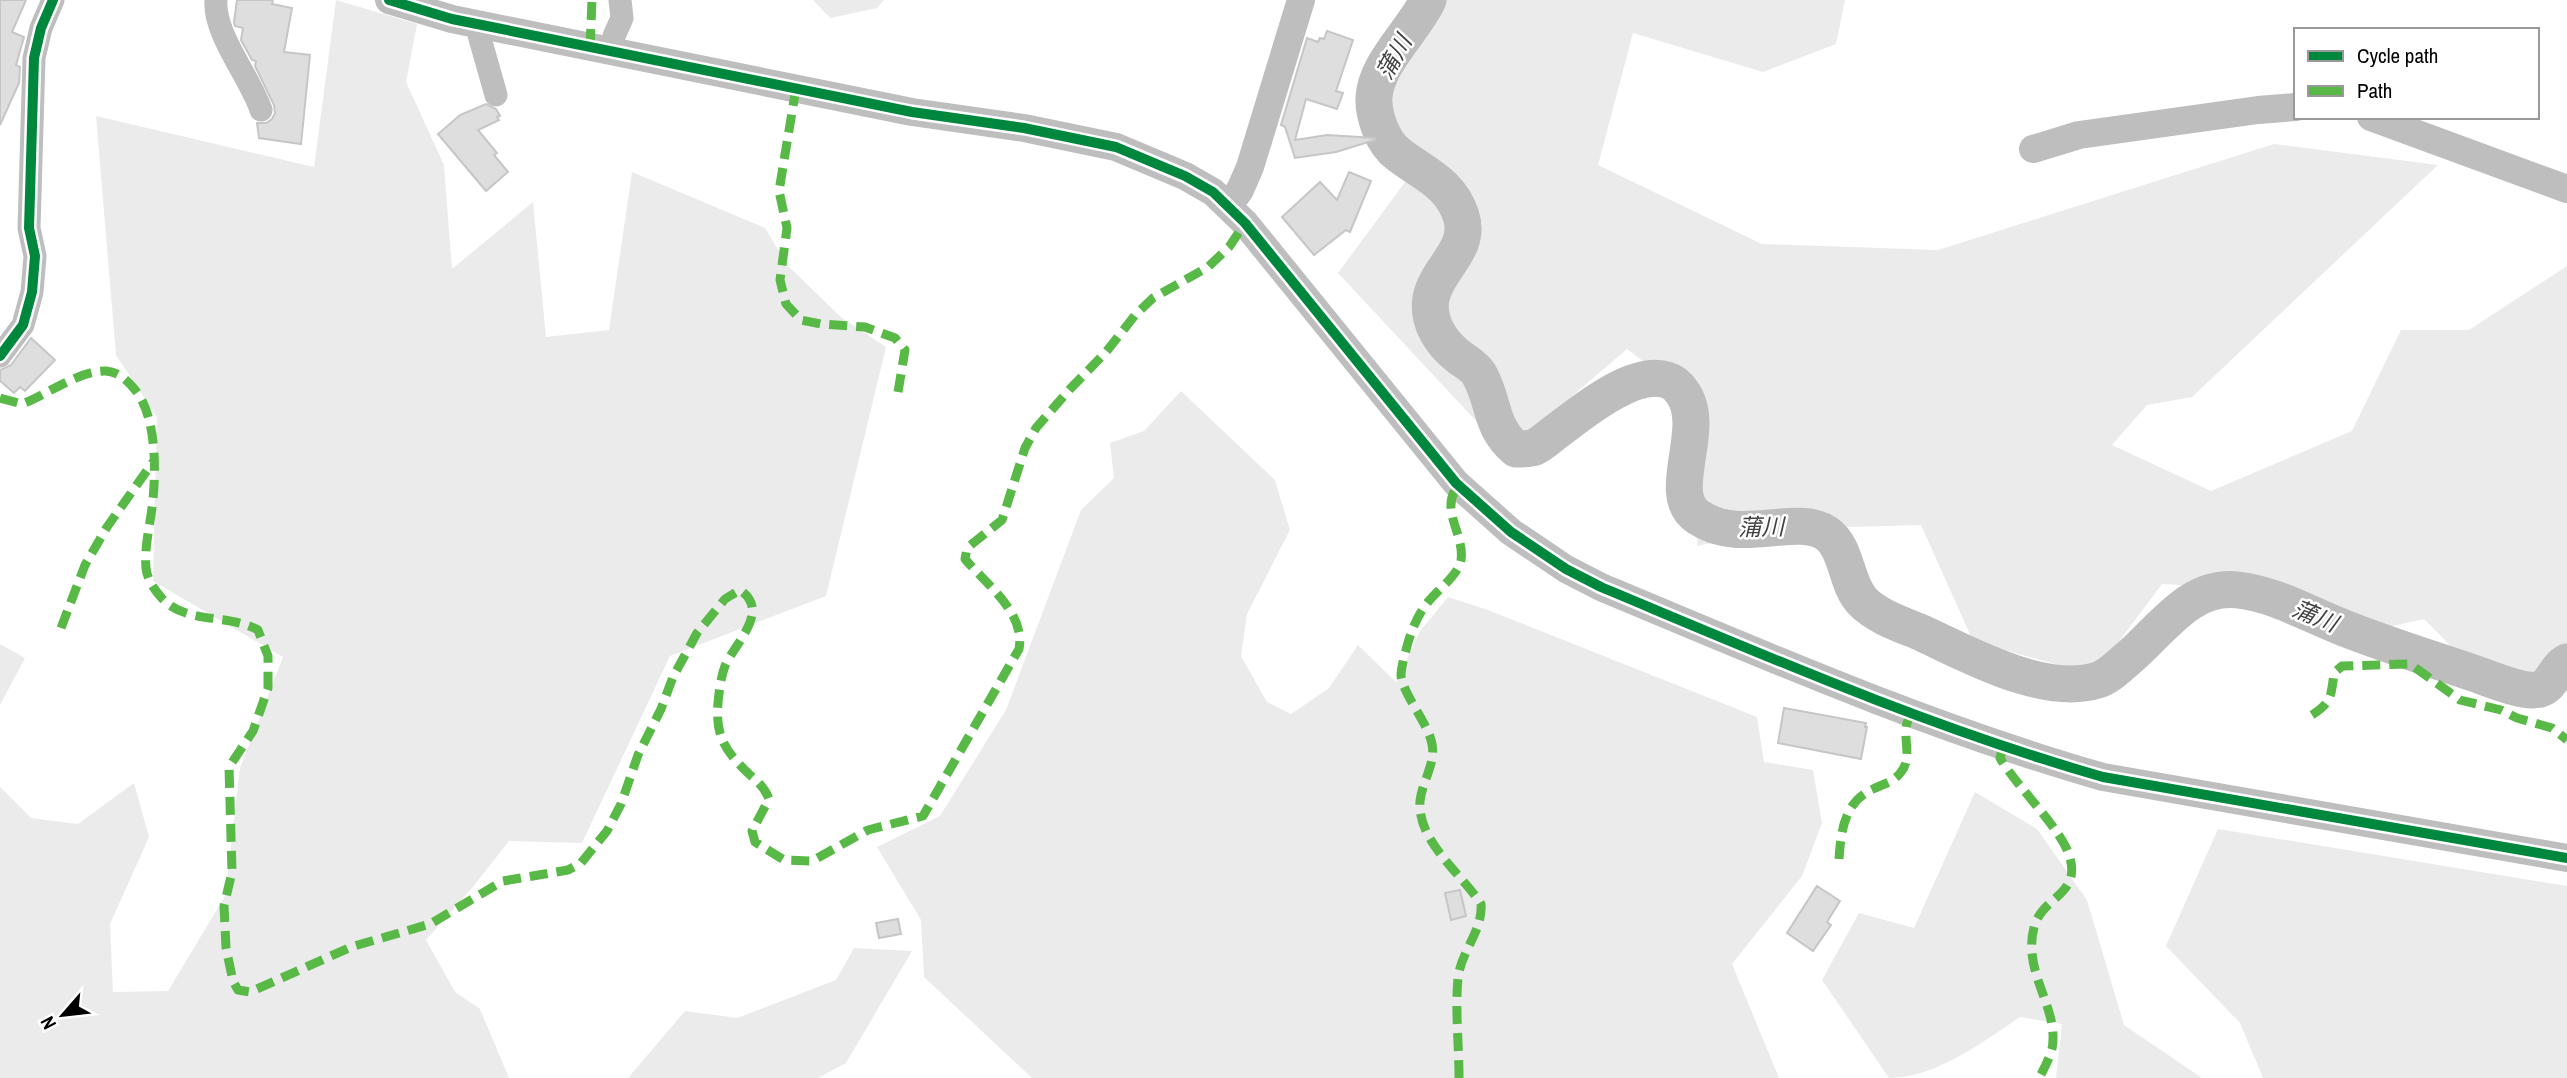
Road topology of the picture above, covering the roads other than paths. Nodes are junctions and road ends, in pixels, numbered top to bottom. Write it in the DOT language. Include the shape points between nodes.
graph roads {
  1 [pos="53,0"];
  2 [pos="216,0"];
  3 [pos="389,0"];
  4 [pos="620,0"];
  5 [pos="1299,6"];
  6 [pos="481,25"];
  7 [pos="611,51"];
  8 [pos="496,95"];
  9 [pos="2294,107"];
  10 [pos="261,110"];
  11 [pos="2376,119"];
  12 [pos="2033,149"];
  13 [pos="2567,189"];
  14 [pos="1228,206"];
  15 [pos="0,356"];
  16 [pos="2567,858"];
  1 -- 15 [label="street" via="34,58 29,228 35,256 32,292 23,325"];
  2 -- 10 [label="street" via="217,21"];
  3 -- 6 [label="street"];
  4 -- 7 [label="street" via="622,18"];
  5 -- 14 [label="street" via="1250,167"];
  6 -- 7 [label="street"];
  6 -- 8 [label="street" via="479,35"];
  7 -- 14 [label="street" via="1116,146 1185,176"];
  9 -- 12 [label="street" via="2091,134"];
  11 -- 13 [label="street"];
  14 -- 16 [label="street" via="1456,483 1511,532 1601,587 1944,727 2103,777"];
}
